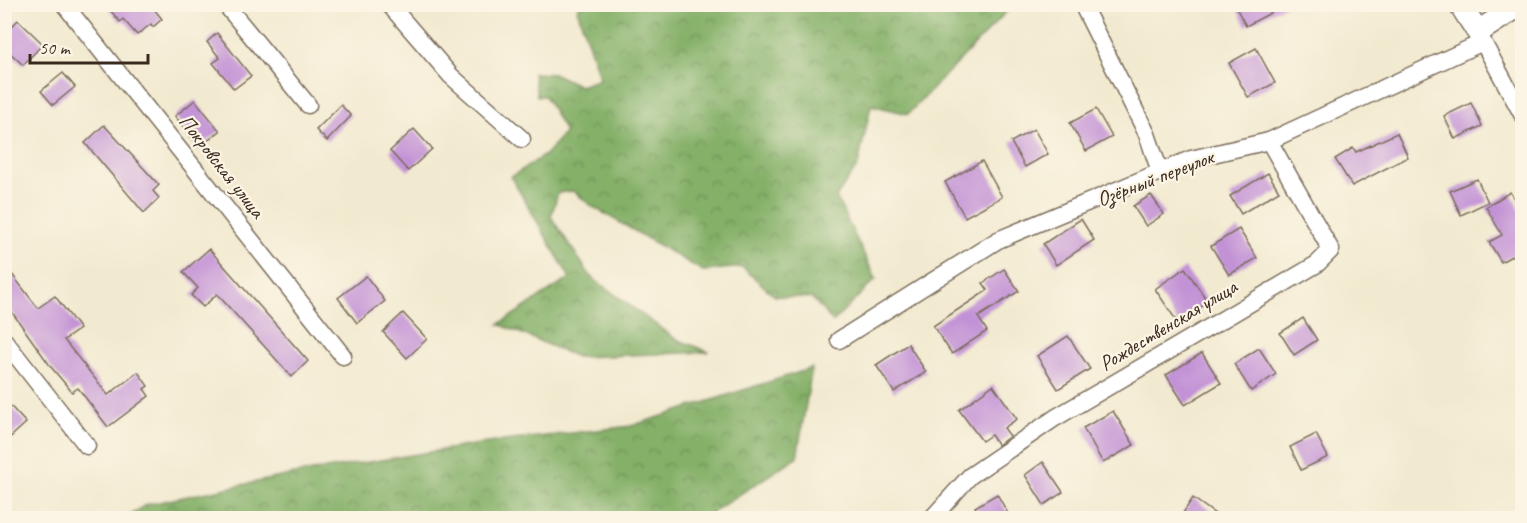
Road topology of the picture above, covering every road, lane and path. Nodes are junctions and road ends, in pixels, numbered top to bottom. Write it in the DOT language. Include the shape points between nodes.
graph roads {
  1 [pos="64,4"];
  2 [pos="225,4"];
  3 [pos="389,4"];
  4 [pos="1082,4"];
  5 [pos="1460,4"];
  6 [pos="1521,4"];
  7 [pos="1480,37"];
  8 [pos="308,105"];
  9 [pos="1522,114"];
  10 [pos="522,139"];
  11 [pos="1269,141"];
  12 [pos="1160,172"];
  13 [pos="4,340"];
  14 [pos="839,340"];
  15 [pos="343,356"];
  16 [pos="87,446"];
  17 [pos="932,519"];
  1 -- 15 [label="street, Покровская улица"];
  2 -- 8 [label="street"];
  3 -- 10 [label="street" via="451,76"];
  4 -- 12 [label="street" via="1147,134"];
  5 -- 7 [label="street"];
  6 -- 7 [label="street, Озёрный переулок"];
  7 -- 9 [label="street"];
  7 -- 11 [label="street, Озёрный переулок"];
  11 -- 12 [label="street, Озёрный переулок" via="1191,159"];
  11 -- 17 [label="street, Рождественская улица" via="1331,250 1317,264 1055,418 970,476"];
  12 -- 14 [label="street, Озёрный переулок" via="998,240"];
  13 -- 16 [label="street"];
}
